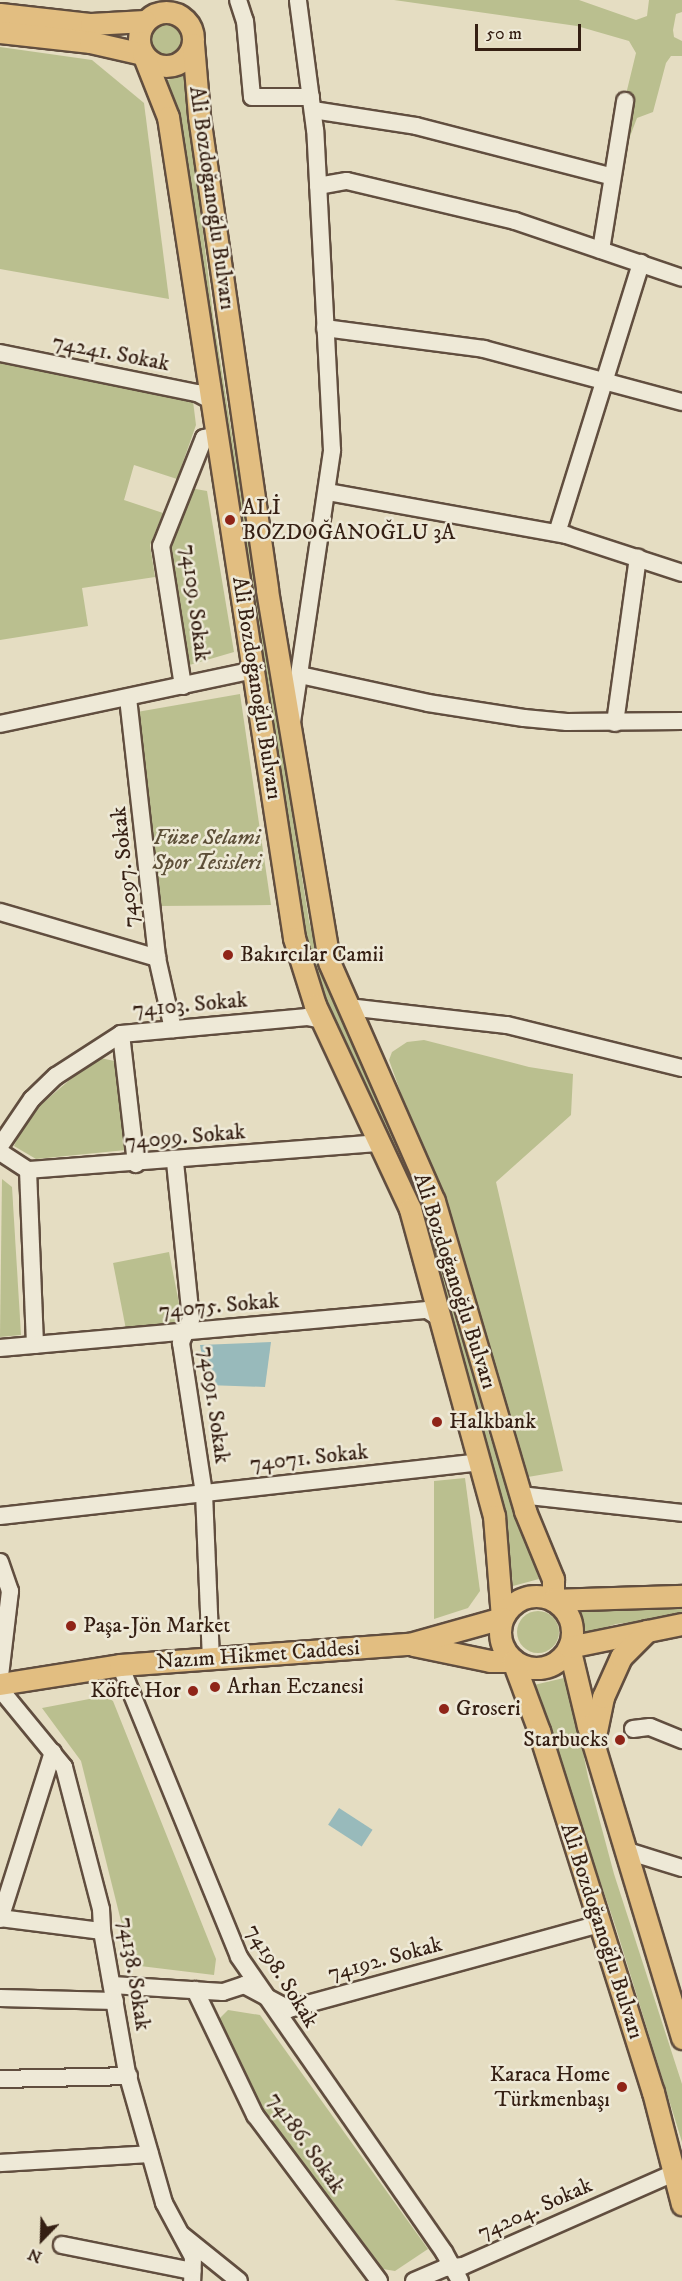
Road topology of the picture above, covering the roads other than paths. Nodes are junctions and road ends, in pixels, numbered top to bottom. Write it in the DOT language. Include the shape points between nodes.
graph roads {
  1 [pos="185,0"];
  2 [pos="238,0"];
  3 [pos="298,0"];
  4 [pos="144,10"];
  5 [pos="0,14"];
  6 [pos="187,22"];
  7 [pos="0,32"];
  8 [pos="193,44"];
  9 [pos="144,54"];
  10 [pos="625,101"];
  11 [pos="312,104"];
  12 [pos="610,176"];
  13 [pos="318,186"];
  14 [pos="601,250"];
  15 [pos="641,263"];
  16 [pos="682,278"];
  17 [pos="325,328"];
  18 [pos="0,353"];
  19 [pos="606,382"];
  20 [pos="212,401"];
  21 [pos="682,402"];
  22 [pos="217,435"];
  23 [pos="328,492"];
  24 [pos="557,533"];
  25 [pos="638,558"];
  26 [pos="682,573"];
  27 [pos="253,670"];
  28 [pos="300,675"];
  29 [pos="183,686"];
  30 [pos="128,698"];
  31 [pos="682,721"];
  32 [pos="615,723"];
  33 [pos="0,724"];
  34 [pos="291,732"];
  35 [pos="0,912"];
  36 [pos="158,958"];
  37 [pos="348,1007"];
  38 [pos="322,1020"];
  39 [pos="173,1029"];
  40 [pos="121,1034"];
  41 [pos="682,1068"];
  42 [pos="379,1143"];
  43 [pos="0,1146"];
  44 [pos="0,1152"];
  45 [pos="175,1162"];
  46 [pos="136,1164"];
  47 [pos="28,1170"];
  48 [pos="440,1318"];
  49 [pos="186,1332"];
  50 [pos="35,1346"];
  51 [pos="0,1348"];
  52 [pos="479,1462"];
  53 [pos="204,1492"];
  54 [pos="520,1495"];
  55 [pos="682,1513"];
  56 [pos="0,1516"];
  57 [pos="0,1562"];
  58 [pos="5,1590"];
  59 [pos="682,1596"];
  60 [pos="553,1600"];
  61 [pos="502,1618"];
  62 [pos="682,1624"];
  63 [pos="646,1631"];
  64 [pos="409,1644"];
  65 [pos="569,1647"];
  66 [pos="211,1657"];
  67 [pos="513,1661"];
  68 [pos="120,1665"];
  69 [pos="0,1676"];
  70 [pos="0,1684"];
  71 [pos="0,1689"];
  72 [pos="633,1729"];
  73 [pos="682,1740"];
  74 [pos="593,1745"];
  75 [pos="53,1752"];
  76 [pos="624,1850"];
  77 [pos="682,1868"];
  78 [pos="0,1919"];
  79 [pos="600,1924"];
  80 [pos="102,1932"];
  81 [pos="195,1990"];
  82 [pos="113,1993"];
  83 [pos="265,1997"];
  84 [pos="0,1998"];
  85 [pos="682,2038"];
  86 [pos="129,2076"];
  87 [pos="0,2079"];
  88 [pos="150,2154"];
  89 [pos="0,2163"];
  90 [pos="674,2173"];
  91 [pos="682,2204"];
  92 [pos="180,2234"];
  93 [pos="62,2245"];
  94 [pos="457,2274"];
  95 [pos="192,2276"];
  96 [pos="239,2281"];
  97 [pos="379,2281"];
  98 [pos="414,2281"];
  1 -- 6 [label="main road"];
  2 -- 11 [label="street" via="245,21 252,97"];
  3 -- 11 [label="street"];
  4 -- 5 [label="main road" via="91,24"];
  4 -- 6 [label="main road" via="169,11"];
  4 -- 9 [label="main road" via="138,38"];
  6 -- 8 [label="main road"];
  7 -- 9 [label="main road" via="90,42"];
  8 -- 9 [label="main road" via="183,59 167,66 150,61"];
  8 -- 34 [label="main road, Ali Bozdoğanoğlu Bulvarı" via="199,116 254,506"];
  9 -- 20 [label="main road, Ali Bozdoğanoğlu Bulvarı" via="168,117"];
  10 -- 12 [label="street"];
  11 -- 12 [label="street" via="416,126"];
  11 -- 13 [label="street"];
  12 -- 14 [label="street"];
  13 -- 14 [label="street" via="347,182 515,221"];
  13 -- 17 [label="street"];
  14 -- 15 [label="street"];
  15 -- 16 [label="street"];
  15 -- 19 [label="street"];
  17 -- 19 [label="street" via="484,349"];
  17 -- 23 [label="street" via="332,450"];
  18 -- 20 [label="street, 74241. Sokak" via="197,393"];
  19 -- 21 [label="street"];
  19 -- 24 [label="street"];
  20 -- 22 [label="main road, Ali Bozdoğanoğlu Bulvarı"];
  22 -- 27 [label="main road, Ali Bozdoğanoğlu Bulvarı"];
  22 -- 29 [label="street, 74109. Sokak" via="204,438 161,546"];
  23 -- 24 [label="street"];
  23 -- 28 [label="street"];
  24 -- 25 [label="street"];
  25 -- 26 [label="street"];
  25 -- 32 [label="street"];
  27 -- 29 [label="street"];
  27 -- 38 [label="main road, Ali Bozdoğanoğlu Bulvarı" via="294,938"];
  28 -- 32 [label="street" via="476,711 567,722"];
  28 -- 34 [label="street"];
  29 -- 30 [label="street"];
  30 -- 33 [label="street"];
  30 -- 36 [label="street, 74097. Sokak"];
  31 -- 32 [label="street"];
  34 -- 37 [label="main road, Ali Bozdoğanoğlu Bulvarı" via="329,962"];
  35 -- 36 [label="street"];
  36 -- 39 [label="street, 74097. Sokak"];
  37 -- 41 [label="street" via="507,1025"];
  37 -- 54 [label="main road, Ali Bozdoğanoğlu Bulvarı" via="434,1201"];
  38 -- 39 [label="street, 74103. Sokak" via="307,1017"];
  38 -- 42 [label="main road, Ali Bozdoğanoğlu Bulvarı"];
  39 -- 40 [label="street, 74103. Sokak"];
  40 -- 43 [label="street, 74103. Sokak" via="56,1076 32,1099"];
  40 -- 46 [label="street"];
  42 -- 45 [label="street, 74099. Sokak"];
  42 -- 48 [label="main road, Ali Bozdoğanoğlu Bulvarı" via="410,1209"];
  44 -- 47 [label="street"];
  45 -- 46 [label="street, 74099. Sokak"];
  45 -- 49 [label="street, 74091. Sokak" via="191,1319"];
  46 -- 47 [label="street, 74099. Sokak"];
  47 -- 50 [label="street"];
  48 -- 49 [label="street, 74075. Sokak" via="427,1310"];
  48 -- 52 [label="main road, Ali Bozdoğanoğlu Bulvarı"];
  49 -- 50 [label="street, 74075. Sokak"];
  49 -- 53 [label="street, 74091. Sokak" via="181,1343"];
  50 -- 51 [label="street, 74075. Sokak"];
  52 -- 53 [label="street, 74071. Sokak"];
  52 -- 61 [label="main road, Ali Bozdoğanoğlu Bulvarı" via="494,1516"];
  53 -- 56 [label="street, 74071. Sokak"];
  53 -- 66 [label="street, 74091. Sokak"];
  54 -- 55 [label="street"];
  54 -- 60 [label="main road, Ali Bozdoğanoğlu Bulvarı" via="553,1579"];
  57 -- 58 [label="street"];
  58 -- 69 [label="street"];
  59 -- 60 [label="main road"];
  60 -- 61 [label="main road" via="528,1597 517,1601"];
  60 -- 65 [label="main road" via="570,1617 573,1629"];
  61 -- 64 [label="main road"];
  61 -- 67 [label="main road" via="501,1641"];
  62 -- 63 [label="main road"];
  63 -- 65 [label="main road"];
  63 -- 74 [label="main road" via="621,1657 603,1697"];
  64 -- 66 [label="main road, Nazım Hikmet Caddesi"];
  64 -- 67 [label="main road" via="490,1661"];
  65 -- 67 [label="main road" via="558,1662 547,1668 524,1667"];
  65 -- 74 [label="main road, Ali Bozdoğanoğlu Bulvarı"];
  66 -- 68 [label="main road, Nazım Hikmet Caddesi"];
  67 -- 79 [label="main road, Ali Bozdoğanoğlu Bulvarı"];
  68 -- 70 [label="main road, Nazım Hikmet Caddesi"];
  68 -- 83 [label="street, 74198. Sokak" via="234,1947"];
  71 -- 75 [label="street, 74138. Sokak"];
  72 -- 73 [label="street" via="650,1727"];
  74 -- 76 [label="main road, Ali Bozdoğanoğlu Bulvarı"];
  75 -- 78 [label="street"];
  75 -- 80 [label="street, 74138. Sokak" via="64,1767 101,1909"];
  76 -- 77 [label="street"];
  76 -- 85 [label="main road, Ali Bozdoğanoğlu Bulvarı"];
  78 -- 80 [label="street"];
  79 -- 83 [label="street, 74192. Sokak" via="289,2009"];
  79 -- 90 [label="main road, Ali Bozdoğanoğlu Bulvarı"];
  80 -- 82 [label="street, 74138. Sokak"];
  81 -- 82 [label="street, 74192. Sokak"];
  81 -- 83 [label="street, 74192. Sokak" via="223,1992 244,1985"];
  81 -- 97 [label="street, 74186. Sokak" via="255,2115"];
  82 -- 84 [label="street, 74192. Sokak"];
  82 -- 86 [label="street, 74138. Sokak"];
  83 -- 94 [label="street, 74198. Sokak"];
  86 -- 87 [label="street"];
  86 -- 88 [label="street, 74138. Sokak"];
  88 -- 89 [label="street"];
  88 -- 92 [label="street, 74138. Sokak" via="164,2203"];
  90 -- 91 [label="main road, Ali Bozdoğanoğlu Bulvarı"];
  90 -- 94 [label="street, 74204. Sokak"];
  92 -- 95 [label="street, 74138. Sokak" via="193,2257"];
  92 -- 96 [label="street" via="193,2240"];
  93 -- 95 [label="street"];
  94 -- 98 [label="street, 74204. Sokak"];
}
